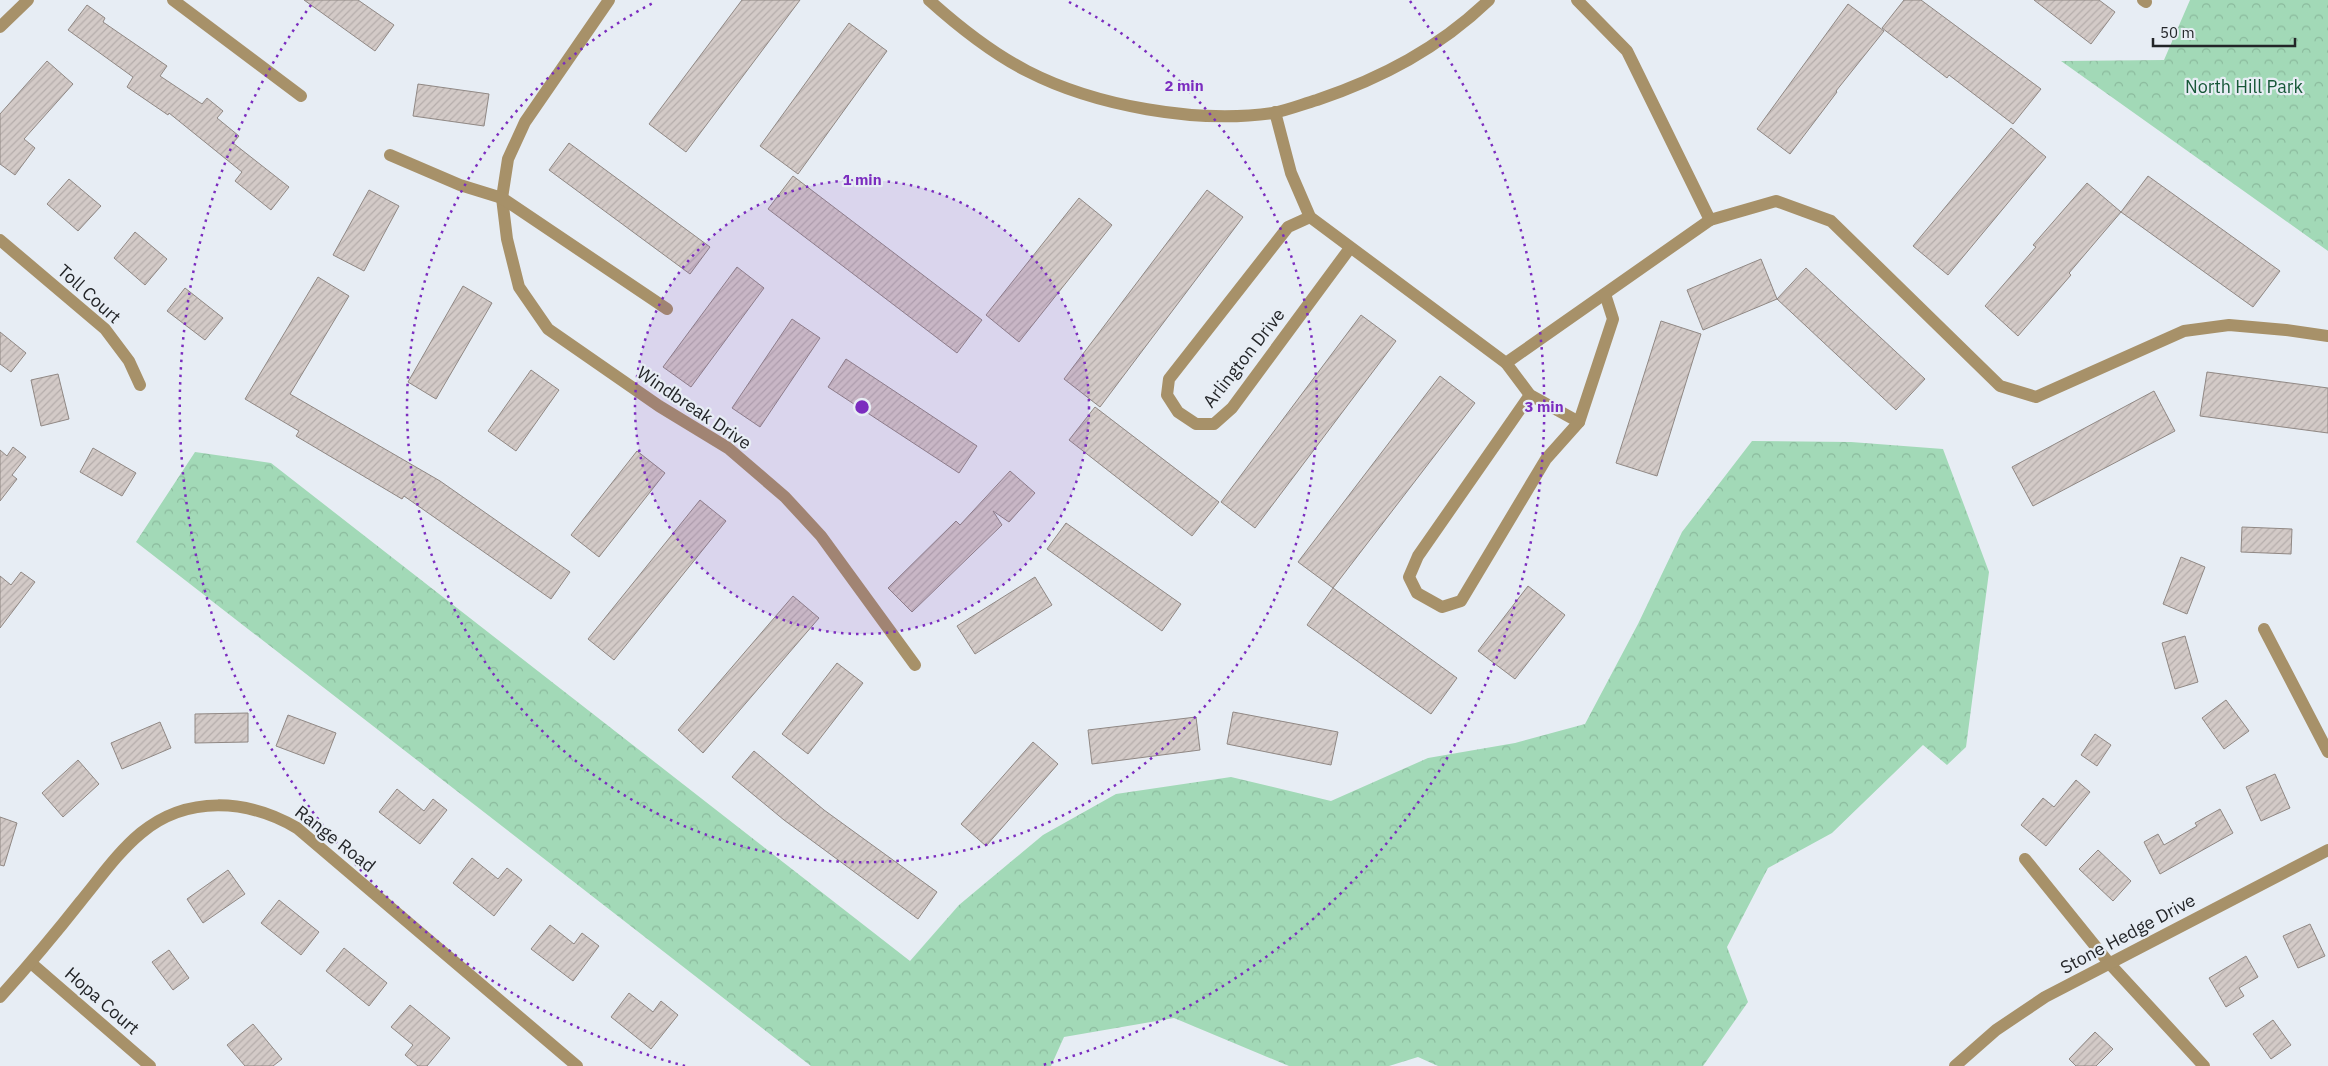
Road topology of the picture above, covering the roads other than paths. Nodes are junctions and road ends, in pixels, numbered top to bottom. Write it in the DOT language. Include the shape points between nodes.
graph roads {
  1 [pos="28,0"];
  2 [pos="174,0"];
  3 [pos="609,0"];
  4 [pos="929,0"];
  5 [pos="1489,0"];
  6 [pos="1576,0"];
  7 [pos="0,28"];
  8 [pos="301,96"];
  9 [pos="1275,112"];
  10 [pos="390,155"];
  11 [pos="502,198"];
  12 [pos="1310,217"];
  13 [pos="1710,220"];
  14 [pos="0,240"];
  15 [pos="1350,248"];
  16 [pos="1605,294"];
  17 [pos="668,309"];
  18 [pos="2328,336"];
  19 [pos="1506,364"];
  20 [pos="140,385"];
  21 [pos="1530,395"];
  22 [pos="1579,422"];
  23 [pos="2264,629"];
  24 [pos="915,665"];
  25 [pos="2328,752"];
  26 [pos="2328,850"];
  27 [pos="2025,859"];
  28 [pos="30,963"];
  29 [pos="2109,963"];
  30 [pos="0,997"];
  31 [pos="150,1066"];
  32 [pos="577,1066"];
  33 [pos="1955,1066"];
  34 [pos="2204,1066"];
  1 -- 7 [label="street"];
  2 -- 8 [label="street"];
  3 -- 11 [label="street, Windbreak Drive" via="525,122 508,160"];
  4 -- 9 [label="street" via="959,27 1000,56 1035,75 1087,96 1154,110 1233,117"];
  5 -- 9 [label="street" via="1444,38 1386,73"];
  6 -- 13 [label="street" via="1626,51"];
  9 -- 12 [label="street" via="1292,173"];
  10 -- 11 [label="street" via="460,185"];
  11 -- 17 [label="street"];
  11 -- 24 [label="street, Windbreak Drive" via="507,239 519,286 548,329 658,406 728,448 785,497 821,536"];
  12 -- 15 [label="street"];
  12 -- 15 [label="street, Arlington Drive" via="1288,227 1169,379 1168,395 1178,412 1196,424 1214,424 1232,408"];
  13 -- 16 [label="street"];
  13 -- 18 [label="street" via="1776,201 1831,221 2000,386 2036,397 2184,330 2229,325"];
  14 -- 20 [label="street, Toll Court" via="105,329 129,361"];
  15 -- 19 [label="street"];
  16 -- 19 [label="street"];
  16 -- 22 [label="street" via="1613,319"];
  19 -- 21 [label="street"];
  21 -- 22 [label="street"];
  21 -- 22 [label="street" via="1418,556 1408,577 1417,592 1442,606 1461,601 1546,458"];
  23 -- 25 [label="street"];
  26 -- 29 [label="street, Stone Hedge Drive"];
  27 -- 29 [label="street"];
  28 -- 30 [label="street, Range Road"];
  28 -- 31 [label="street, Hopa Court"];
  28 -- 32 [label="street, Range Road" via="121,852 148,828 172,815 201,806 247,807 267,812 297,828"];
  29 -- 33 [label="street, Stone Hedge Drive" via="2045,997 1996,1030"];
  29 -- 34 [label="street"];
}
